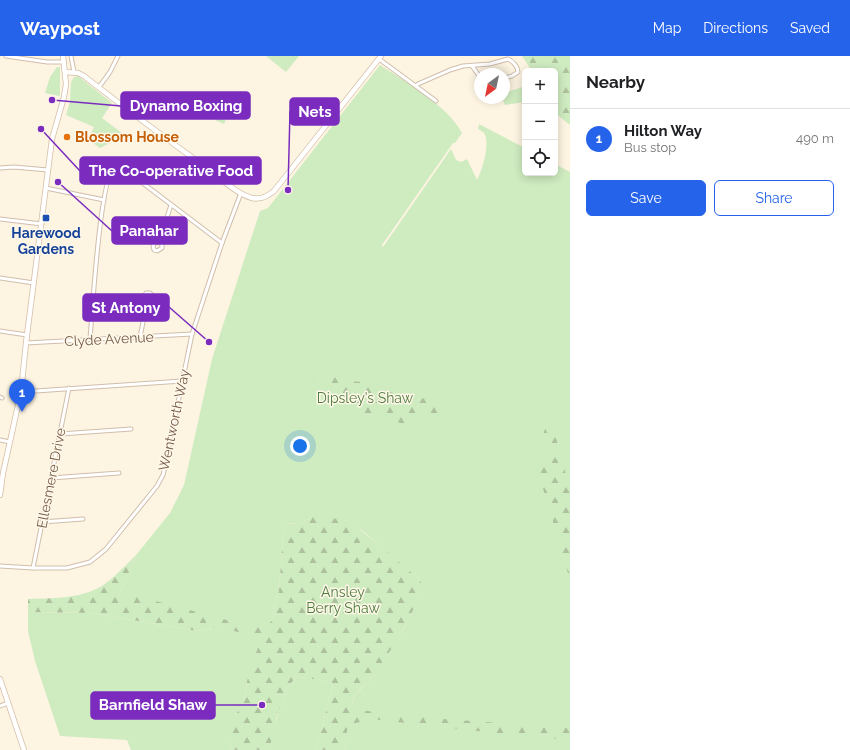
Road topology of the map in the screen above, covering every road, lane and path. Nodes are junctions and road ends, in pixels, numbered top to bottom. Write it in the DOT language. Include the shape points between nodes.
graph roads {
  1 [pos="6,56"];
  2 [pos="63,56"];
  3 [pos="71,56"];
  4 [pos="118,56"];
  5 [pos="380,58"];
  6 [pos="64,62"];
  7 [pos="472,66"];
  8 [pos="474,69"];
  9 [pos="65,72"];
  10 [pos="74,72"];
  11 [pos="510,76"];
  12 [pos="416,86"];
  13 [pos="98,87"];
  14 [pos="436,101"];
  15 [pos="0,168"];
  16 [pos="48,170"];
  17 [pos="46,188"];
  18 [pos="240,193"];
  19 [pos="104,200"];
  20 [pos="171,205"];
  21 [pos="0,219"];
  22 [pos="42,224"];
  23 [pos="159,242"];
  24 [pos="222,243"];
  25 [pos="0,278"];
  26 [pos="34,283"];
  27 [pos="147,302"];
  28 [pos="0,331"];
  29 [pos="192,334"];
  30 [pos="27,335"];
  31 [pos="140,336"];
  32 [pos="90,339"];
  33 [pos="26,343"];
  34 [pos="182,381"];
  35 [pos="69,388"];
  36 [pos="22,392"];
  37 [pos="131,429"];
  38 [pos="60,434"];
  39 [pos="0,440"];
  40 [pos="10,442"];
  41 [pos="119,473"];
  42 [pos="51,478"];
  43 [pos="0,495"];
  44 [pos="83,519"];
  45 [pos="42,522"];
  46 [pos="0,566"];
  47 [pos="33,568"];
  48 [pos="0,679"];
  49 [pos="8,703"];
  50 [pos="0,706"];
  51 [pos="24,750"];
  1 -- 6 [label="street"];
  2 -- 6 [label="main road"];
  3 -- 10 [label="street"];
  4 -- 13 [label="street"];
  5 -- 12 [label="street"];
  5 -- 18 [label="main road" via="274,191 256,198"];
  6 -- 9 [label="main road"];
  7 -- 8 [label="street"];
  7 -- 11 [label="street" via="511,60 518,72"];
  7 -- 12 [label="street" via="450,70"];
  9 -- 10 [label="main road"];
  9 -- 16 [label="main road" via="64,97 52,139"];
  10 -- 13 [label="main road"];
  12 -- 14 [label="street"];
  13 -- 18 [label="main road"];
  15 -- 16 [label="street"];
  16 -- 17 [label="main road"];
  17 -- 19 [label="street"];
  17 -- 22 [label="main road"];
  18 -- 24 [label="street, Wentworth Way"];
  19 -- 20 [label="street" via="109,174 114,168 122,169 136,178"];
  19 -- 32 [label="street"];
  20 -- 23 [label="street"];
  20 -- 24 [label="street"];
  21 -- 22 [label="street"];
  22 -- 26 [label="main road"];
  24 -- 29 [label="street, Wentworth Way"];
  25 -- 26 [label="street"];
  26 -- 30 [label="main road"];
  27 -- 31 [label="street"];
  28 -- 30 [label="street"];
  29 -- 31 [label="street, Clyde Avenue"];
  29 -- 34 [label="street, Wentworth Way"];
  30 -- 33 [label="main road"];
  31 -- 32 [label="street, Clyde Avenue"];
  32 -- 33 [label="street, Clyde Avenue"];
  33 -- 36 [label="main road"];
  34 -- 35 [label="street"];
  34 -- 47 [label="street, Wentworth Way" via="163,475 150,496 102,554 90,562 67,568"];
  35 -- 36 [label="street"];
  35 -- 38 [label="street, Ellesmere Drive"];
  36 -- 40 [label="main road"];
  37 -- 38 [label="street"];
  38 -- 42 [label="street, Ellesmere Drive"];
  39 -- 40 [label="street"];
  40 -- 43 [label="main road"];
  41 -- 42 [label="street"];
  42 -- 45 [label="street, Ellesmere Drive"];
  44 -- 45 [label="street"];
  45 -- 47 [label="street, Ellesmere Drive"];
  46 -- 47 [label="street, Wentworth Way"];
  48 -- 49 [label="main road"];
  49 -- 50 [label="street"];
  49 -- 51 [label="main road"];
}
